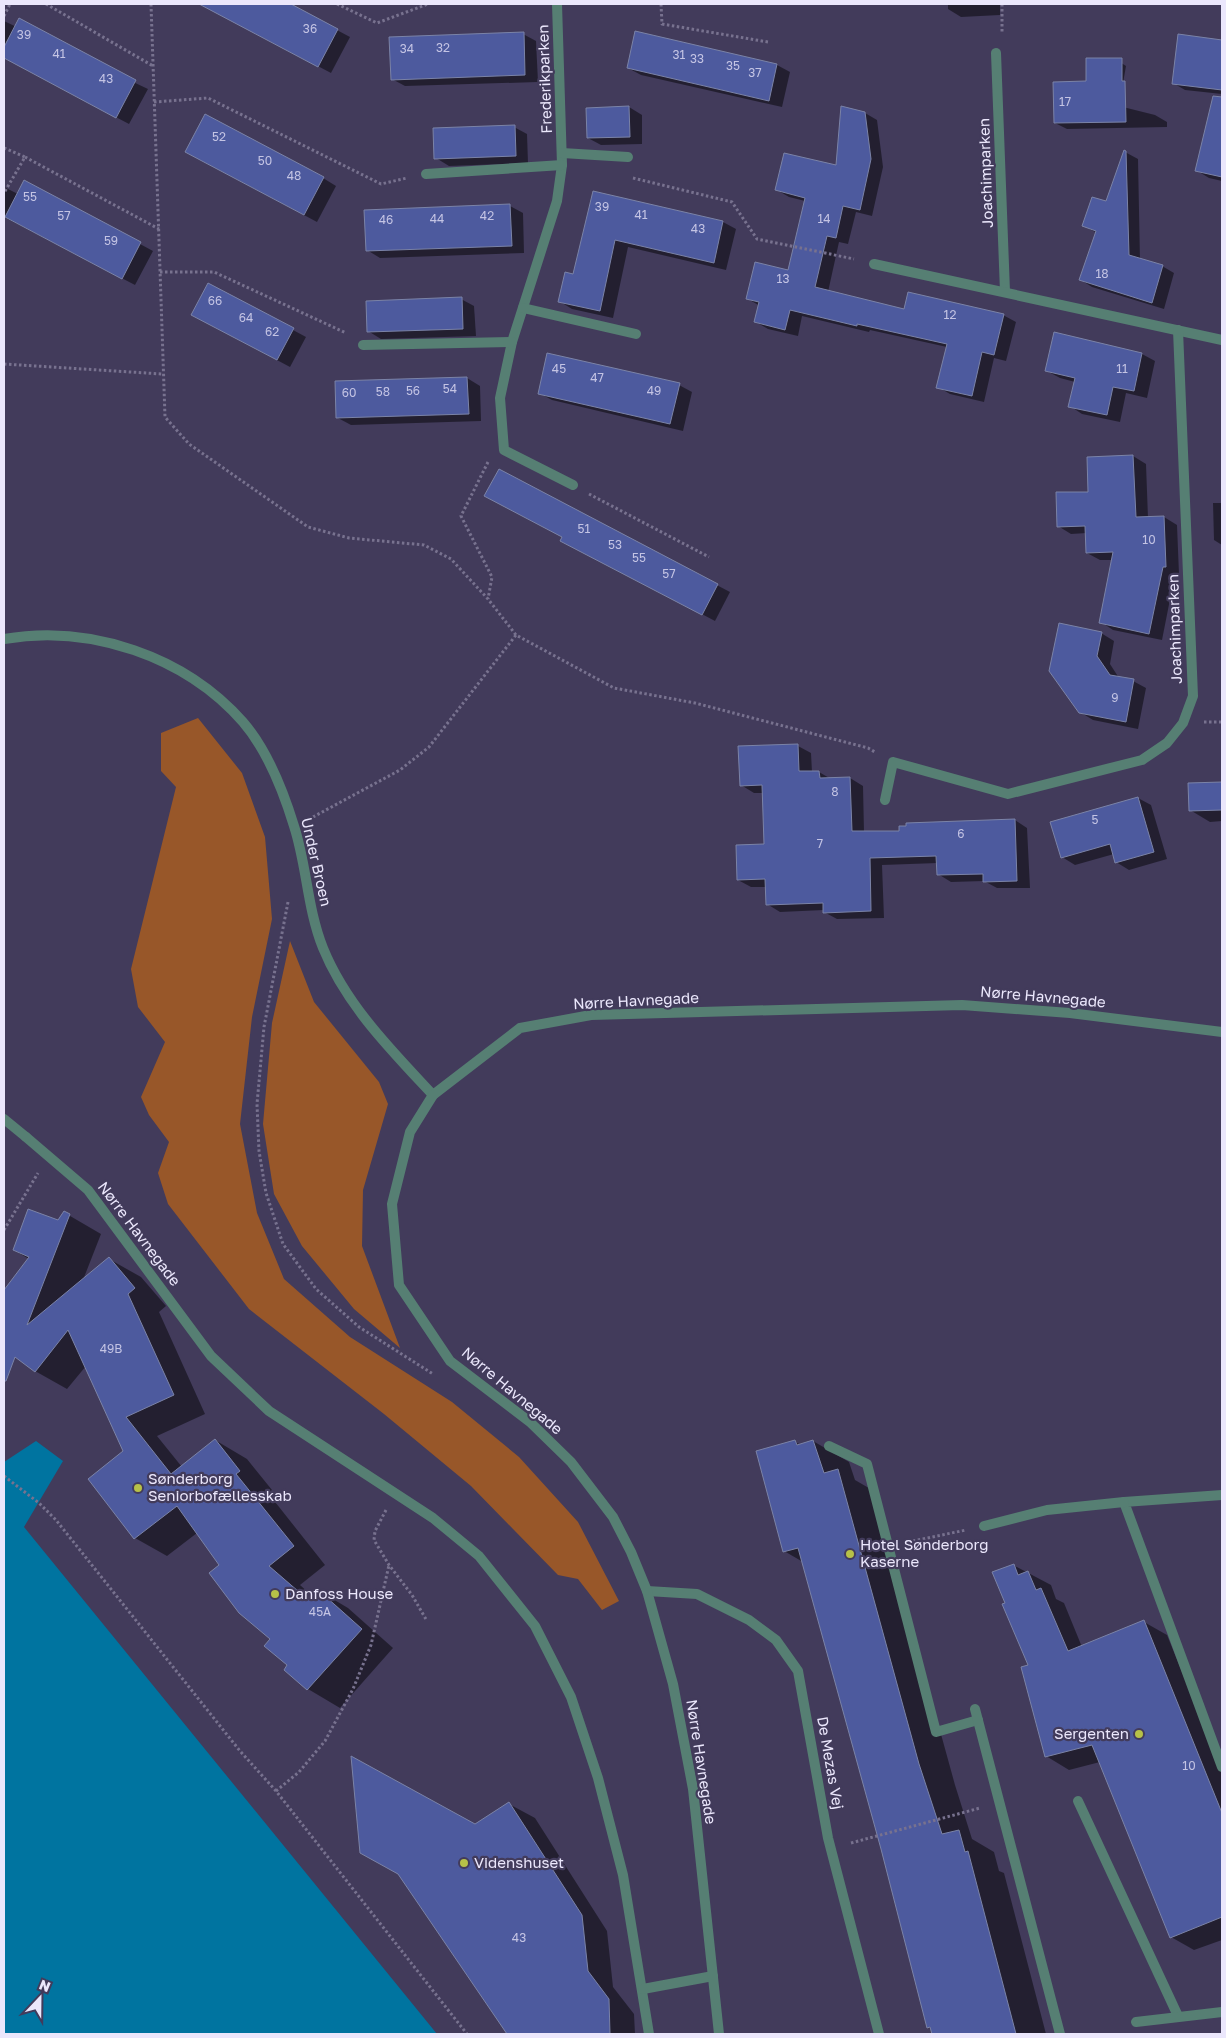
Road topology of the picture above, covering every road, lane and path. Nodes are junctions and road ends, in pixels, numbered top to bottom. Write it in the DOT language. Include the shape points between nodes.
graph roads {
  1 [pos="10,4"];
  2 [pos="46,4"];
  3 [pos="151,4"];
  4 [pos="337,4"];
  5 [pos="428,4"];
  6 [pos="557,4"];
  7 [pos="661,4"];
  8 [pos="1002,4"];
  9 [pos="4,16"];
  10 [pos="768,42"];
  11 [pos="996,54"];
  12 [pos="153,66"];
  13 [pos="154,102"];
  14 [pos="4,148"];
  15 [pos="562,153"];
  16 [pos="25,157"];
  17 [pos="628,157"];
  18 [pos="562,165"];
  19 [pos="426,174"];
  20 [pos="4,193"];
  21 [pos="159,229"];
  22 [pos="874,264"];
  23 [pos="160,272"];
  24 [pos="1005,292"];
  25 [pos="523,308"];
  26 [pos="1178,330"];
  27 [pos="636,334"];
  28 [pos="1222,340"];
  29 [pos="512,342"];
  30 [pos="363,345"];
  31 [pos="4,364"];
  32 [pos="162,374"];
  33 [pos="504,450"];
  34 [pos="573,485"];
  35 [pos="709,557"];
  36 [pos="488,599"];
  37 [pos="516,635"];
  38 [pos="4,639"];
  39 [pos="893,762"];
  40 [pos="885,800"];
  41 [pos="294,827"];
  42 [pos="304,869"];
  43 [pos="1222,1032"];
  44 [pos="433,1095"];
  45 [pos="4,1119"];
  46 [pos="48,1156"];
  47 [pos="4,1230"];
  48 [pos="450,1361"];
  49 [pos="830,1446"];
  50 [pos="4,1476"];
  51 [pos="396,1495"];
  52 [pos="1222,1496"];
  53 [pos="1124,1502"];
  54 [pos="984,1526"];
  55 [pos="888,1546"];
  56 [pos="389,1565"];
  57 [pos="646,1591"];
  58 [pos="427,1621"];
  59 [pos="975,1709"];
  60 [pos="978,1720"];
  61 [pos="1222,1767"];
  62 [pos="276,1791"];
  63 [pos="1078,1801"];
  64 [pos="1000,1803"];
  65 [pos="859,1842"];
  66 [pos="713,1976"];
  67 [pos="643,1989"];
  68 [pos="1222,2012"];
  69 [pos="1178,2016"];
  70 [pos="1136,2022"];
  71 [pos="467,2034"];
  72 [pos="649,2034"];
  73 [pos="720,2034"];
  74 [pos="879,2034"];
  75 [pos="1060,2034"];
  1 -- 9 [label="path"];
  2 -- 12 [label="path"];
  3 -- 12 [label="path"];
  4 -- 5 [label="path" via="377,23"];
  6 -- 15 [label="street, Frederikparken"];
  7 -- 10 [label="path" via="662,24"];
  8 -- 11 [label="path" via="1002,41"];
  11 -- 24 [label="street, Joachimparken"];
  12 -- 13 [label="path"];
  13 -- 19 [label="path" via="208,98 381,184"];
  13 -- 21 [label="path"];
  14 -- 16 [label="path"];
  15 -- 17 [label="street, Frederikparken"];
  15 -- 18 [label="street, Frederikparken"];
  16 -- 20 [label="path"];
  16 -- 21 [label="path"];
  17 -- 22 [label="path" via="624,176 732,202 757,239"];
  18 -- 19 [label="street"];
  18 -- 25 [label="street, Frederikparken" via="557,201"];
  21 -- 23 [label="path"];
  22 -- 24 [label="street"];
  23 -- 30 [label="path" via="214,272 352,336"];
  23 -- 32 [label="path"];
  24 -- 26 [label="street"];
  25 -- 27 [label="street"];
  25 -- 29 [label="street, Frederikparken"];
  26 -- 28 [label="street"];
  26 -- 39 [label="street, Joachimparken" via="1193,696 1183,723 1167,743 1142,760 1008,794"];
  29 -- 30 [label="street"];
  29 -- 33 [label="street, Frederikparken" via="500,398"];
  31 -- 32 [label="path"];
  32 -- 36 [label="path" via="165,417 189,444 308,527 349,538 424,544 451,559"];
  33 -- 34 [label="street"];
  33 -- 36 [label="path" via="491,457 461,516 492,577"];
  34 -- 35 [label="path"];
  36 -- 37 [label="path"];
  37 -- 39 [label="path" via="614,688 695,702 868,748"];
  37 -- 41 [label="path" via="429,747 400,770"];
  38 -- 41 [label="street, Under Broen" via="28,635 86,637 147,654 198,680 243,722 268,759"];
  39 -- 40 [label="street"];
  41 -- 42 [label="street, Under Broen"];
  42 -- 44 [label="street, Under Broen" via="310,907 323,948 346,992 382,1040"];
  42 -- 48 [label="path" via="289,899 264,1027 257,1104 258,1152 266,1193 284,1244 316,1289 359,1327 435,1376"];
  43 -- 44 [label="street, Nørre Havnegade" via="1070,1012 962,1005 591,1015 520,1028"];
  44 -- 48 [label="street, Nørre Havnegade" via="410,1132 392,1204 399,1284"];
  45 -- 46 [label="street, Nørre Havnegade"];
  46 -- 47 [label="path"];
  46 -- 51 [label="street, Nørre Havnegade" via="88,1190 211,1356 269,1412"];
  48 -- 57 [label="street, Nørre Havnegade" via="530,1422 571,1462 613,1517"];
  49 -- 55 [label="street" via="867,1464"];
  50 -- 62 [label="path" via="56,1520 240,1751"];
  51 -- 56 [label="path" via="375,1531 374,1540"];
  51 -- 67 [label="street, Nørre Havnegade" via="433,1518 479,1556 536,1626 571,1696 598,1778 622,1875"];
  52 -- 53 [label="street"];
  53 -- 54 [label="street" via="1047,1510"];
  53 -- 61 [label="street"];
  54 -- 55 [label="path"];
  55 -- 60 [label="street" via="936,1732"];
  56 -- 58 [label="path"];
  56 -- 62 [label="path" via="371,1644 353,1689 325,1741 300,1772"];
  57 -- 66 [label="street, Nørre Havnegade" via="673,1684 693,1789"];
  57 -- 74 [label="street, De Mezas Vej" via="697,1594 749,1620 776,1640 798,1671 828,1838"];
  59 -- 60 [label="street"];
  60 -- 64 [label="street"];
  62 -- 71 [label="path"];
  63 -- 69 [label="street"];
  64 -- 65 [label="path"];
  64 -- 75 [label="street"];
  66 -- 67 [label="street"];
  66 -- 73 [label="street, Nørre Havnegade"];
  67 -- 72 [label="street, Nørre Havnegade"];
  68 -- 69 [label="street"];
  69 -- 70 [label="street"];
}
